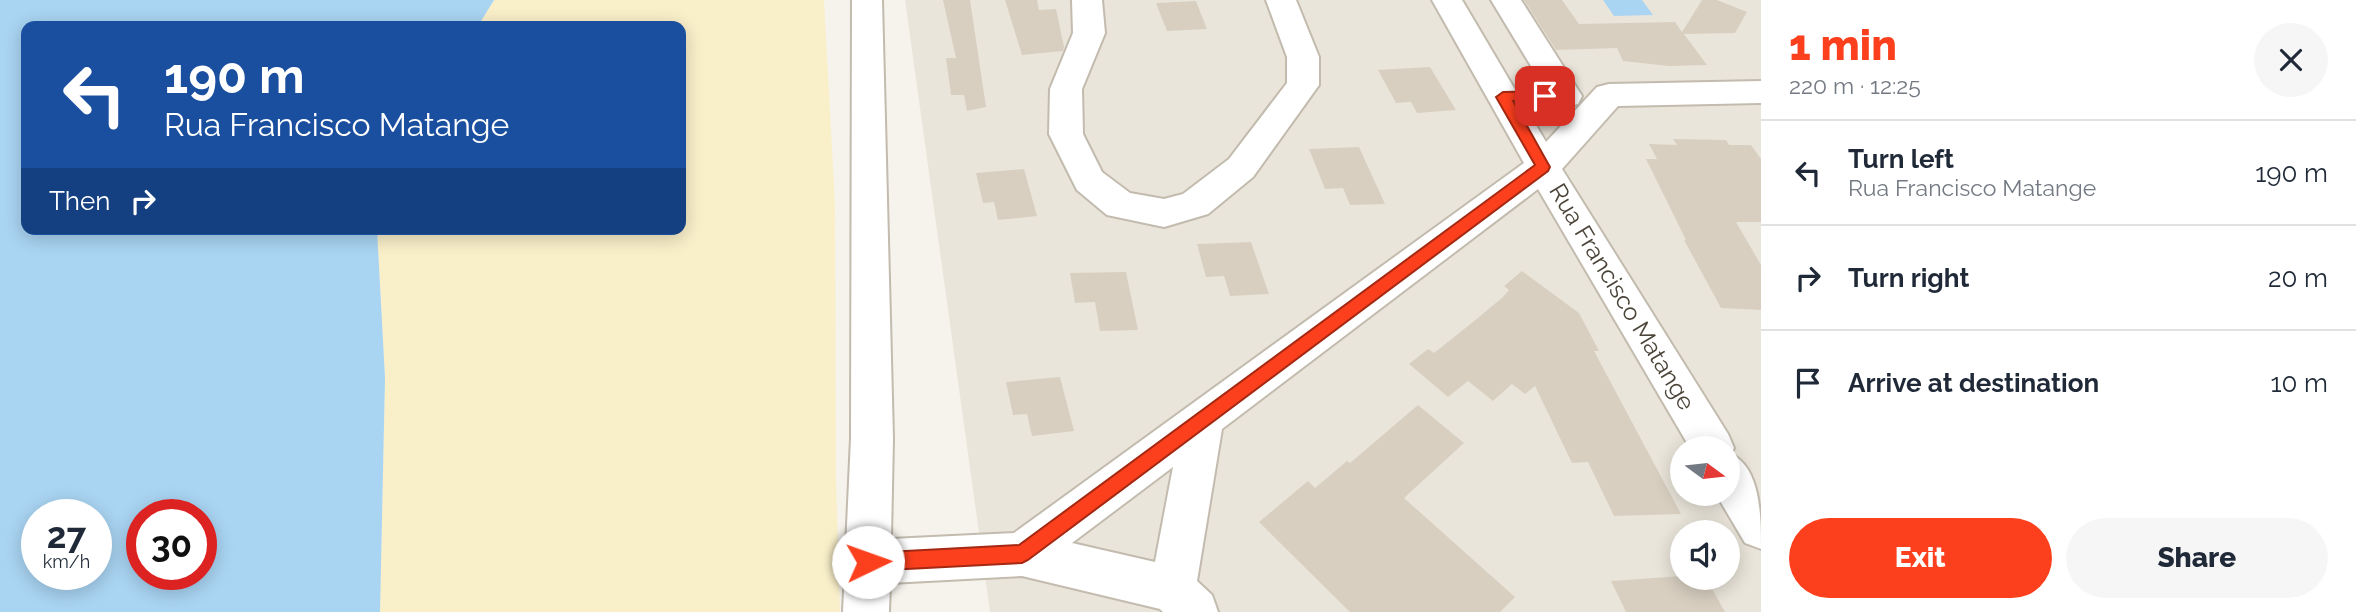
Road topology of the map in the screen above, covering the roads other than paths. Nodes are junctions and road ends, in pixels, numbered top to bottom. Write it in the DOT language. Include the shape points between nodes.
graph roads {
  1 [pos="867,0"];
  2 [pos="1087,0"];
  3 [pos="1281,0"];
  4 [pos="1447,0"];
  5 [pos="1506,0"];
  6 [pos="1761,92"];
  7 [pos="1609,95"];
  8 [pos="1566,96"];
  9 [pos="1503,97"];
  10 [pos="1543,167"];
  11 [pos="1203,419"];
  12 [pos="1706,436"];
  13 [pos="1740,493"];
  14 [pos="1761,528"];
  15 [pos="1022,554"];
  16 [pos="868,562"];
  17 [pos="1184,600"];
  18 [pos="866,612"];
  1 -- 16 [label="street" via="872,438"];
  2 -- 3 [label="street" via="1089,33 1066,89 1066,134 1089,181 1120,205 1164,213 1195,204 1241,168 1303,85 1303,57"];
  4 -- 9 [label="street, Rua Francisco Matange"];
  5 -- 8 [label="street"];
  6 -- 7 [label="street"];
  7 -- 8 [label="street"];
  7 -- 10 [label="street"];
  8 -- 9 [label="street"];
  9 -- 10 [label="street, Rua Francisco Matange"];
  10 -- 11 [label="street"];
  10 -- 12 [label="street, Rua Francisco Matange"];
  11 -- 15 [label="street"];
  11 -- 17 [label="street"];
  13 -- 14 [label="street"];
  15 -- 16 [label="street"];
  15 -- 17 [label="street"];
  16 -- 18 [label="street"];
}
